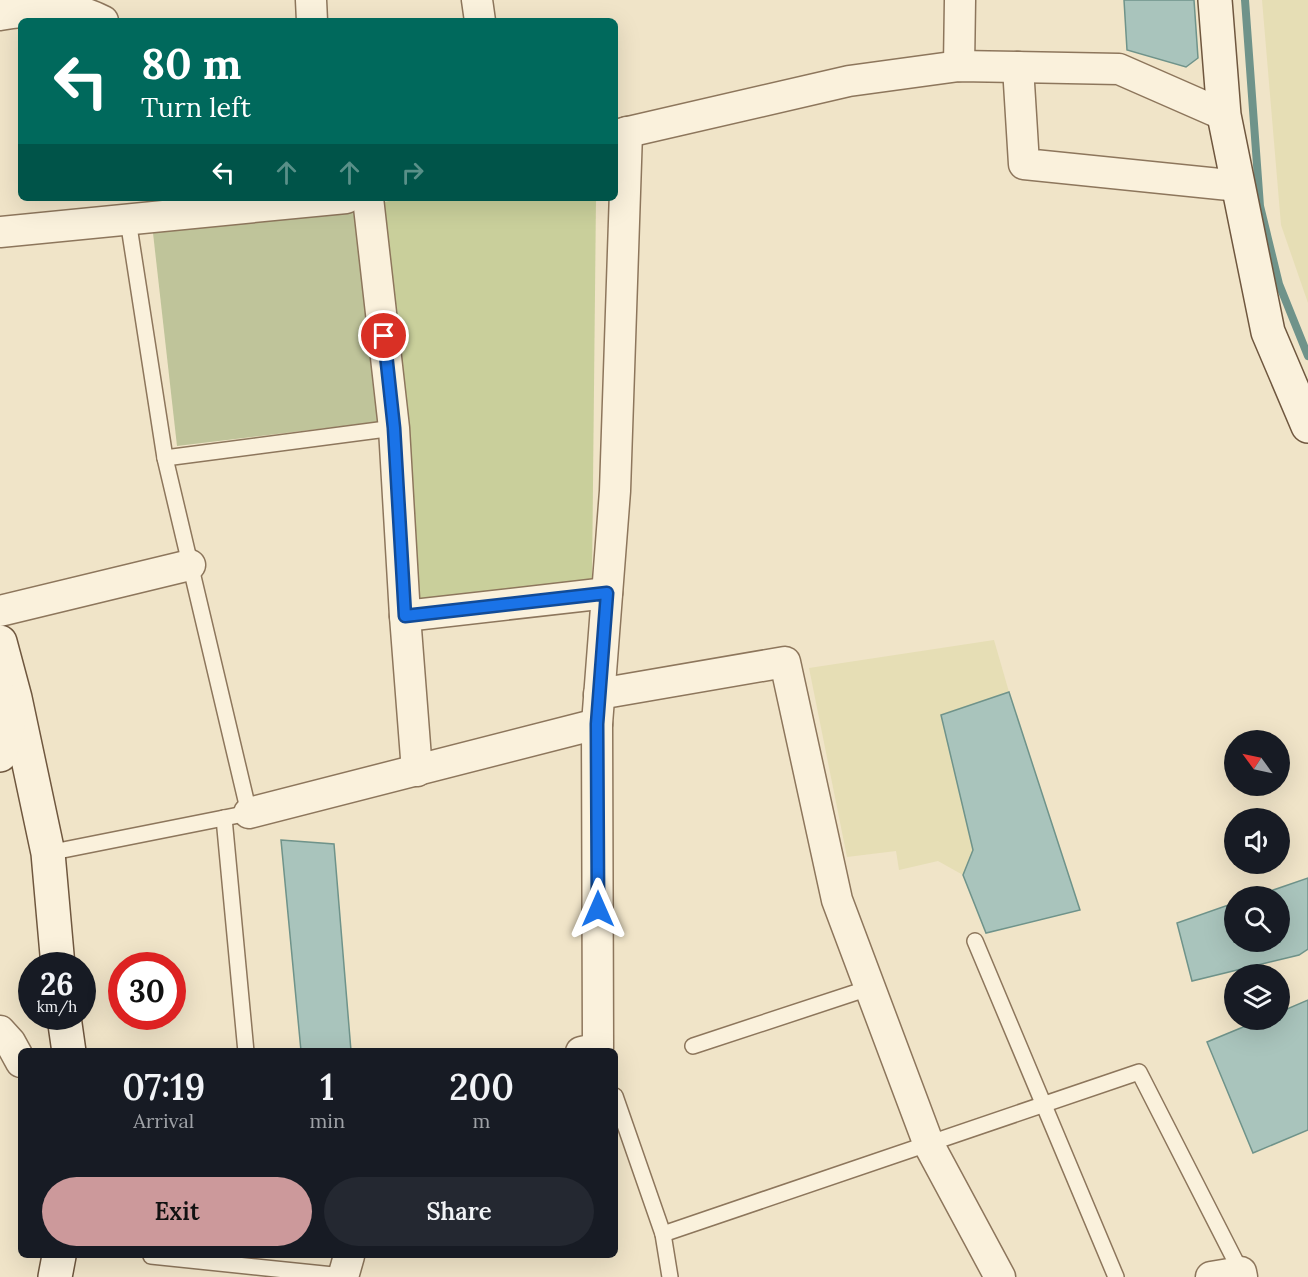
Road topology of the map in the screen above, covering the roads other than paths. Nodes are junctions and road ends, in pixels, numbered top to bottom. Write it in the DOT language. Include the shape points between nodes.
graph roads {
  1 [pos="311,0"];
  2 [pos="477,0"];
  3 [pos="960,0"];
  4 [pos="1215,0"];
  5 [pos="0,15"];
  6 [pos="97,18"];
  7 [pos="312,18"];
  8 [pos="480,18"];
  9 [pos="959,66"];
  10 [pos="1018,67"];
  11 [pos="1224,115"];
  12 [pos="621,133"];
  13 [pos="1239,186"];
  14 [pos="316,201"];
  15 [pos="368,201"];
  16 [pos="128,220"];
  17 [pos="0,232"];
  18 [pos="1308,426"];
  19 [pos="394,428"];
  20 [pos="165,458"];
  21 [pos="190,566"];
  22 [pos="607,593"];
  23 [pos="0,611"];
  24 [pos="405,616"];
  25 [pos="0,642"];
  26 [pos="8,690"];
  27 [pos="599,694"];
  28 [pos="597,724"];
  29 [pos="0,755"];
  30 [pos="417,771"];
  31 [pos="237,815"];
  32 [pos="48,853"];
  33 [pos="975,941"];
  34 [pos="57,952"];
  35 [pos="869,988"];
  36 [pos="66,1030"];
  37 [pos="0,1031"];
  38 [pos="693,1046"];
  39 [pos="68,1048"];
  40 [pos="246,1048"];
  41 [pos="593,1048"];
  42 [pos="18,1057"];
  43 [pos="618,1105"];
  44 [pos="1044,1105"];
  45 [pos="929,1145"];
  46 [pos="663,1234"];
  47 [pos="59,1258"];
  48 [pos="181,1258"];
  49 [pos="345,1269"];
  50 [pos="1241,1274"];
  51 [pos="55,1277"];
  52 [pos="670,1277"];
  53 [pos="1000,1277"];
  54 [pos="1116,1277"];
  55 [pos="1211,1277"];
  1 -- 7 [label="street"];
  2 -- 8 [label="street"];
  3 -- 9 [label="street"];
  4 -- 11 [label="main road"];
  5 -- 6 [label="street" via="49,7 86,12"];
  9 -- 10 [label="street"];
  9 -- 12 [label="street" via="849,81"];
  10 -- 11 [label="street" via="1119,69"];
  10 -- 13 [label="street" via="1024,164"];
  11 -- 13 [label="main road"];
  12 -- 22 [label="street" via="615,491"];
  13 -- 18 [label="main road" via="1268,332"];
  14 -- 16 [label="street"];
  15 -- 19 [label="street"];
  16 -- 17 [label="street"];
  16 -- 20 [label="lane"];
  19 -- 20 [label="lane"];
  19 -- 24 [label="street"];
  20 -- 21 [label="lane"];
  21 -- 23 [label="street"];
  21 -- 31 [label="lane"];
  22 -- 24 [label="street"];
  22 -- 27 [label="street"];
  24 -- 30 [label="street"];
  25 -- 26 [label="main road"];
  26 -- 29 [label="main road"];
  26 -- 32 [label="main road"];
  27 -- 28 [label="street"];
  27 -- 35 [label="street" via="785,662 837,900"];
  28 -- 30 [label="street"];
  28 -- 41 [label="street"];
  30 -- 31 [label="street"];
  31 -- 32 [label="lane"];
  31 -- 40 [label="lane"];
  32 -- 34 [label="main road"];
  33 -- 44 [label="lane"];
  35 -- 38 [label="lane"];
  35 -- 45 [label="street"];
  36 -- 39 [label="main road"];
  37 -- 42 [label="street"];
  43 -- 46 [label="lane"];
  44 -- 45 [label="lane"];
  44 -- 50 [label="lane" via="1139,1072"];
  44 -- 54 [label="lane"];
  45 -- 46 [label="lane"];
  45 -- 53 [label="street"];
  46 -- 52 [label="lane"];
  47 -- 51 [label="main road"];
  48 -- 49 [label="lane"];
  50 -- 55 [label="street"];
}
